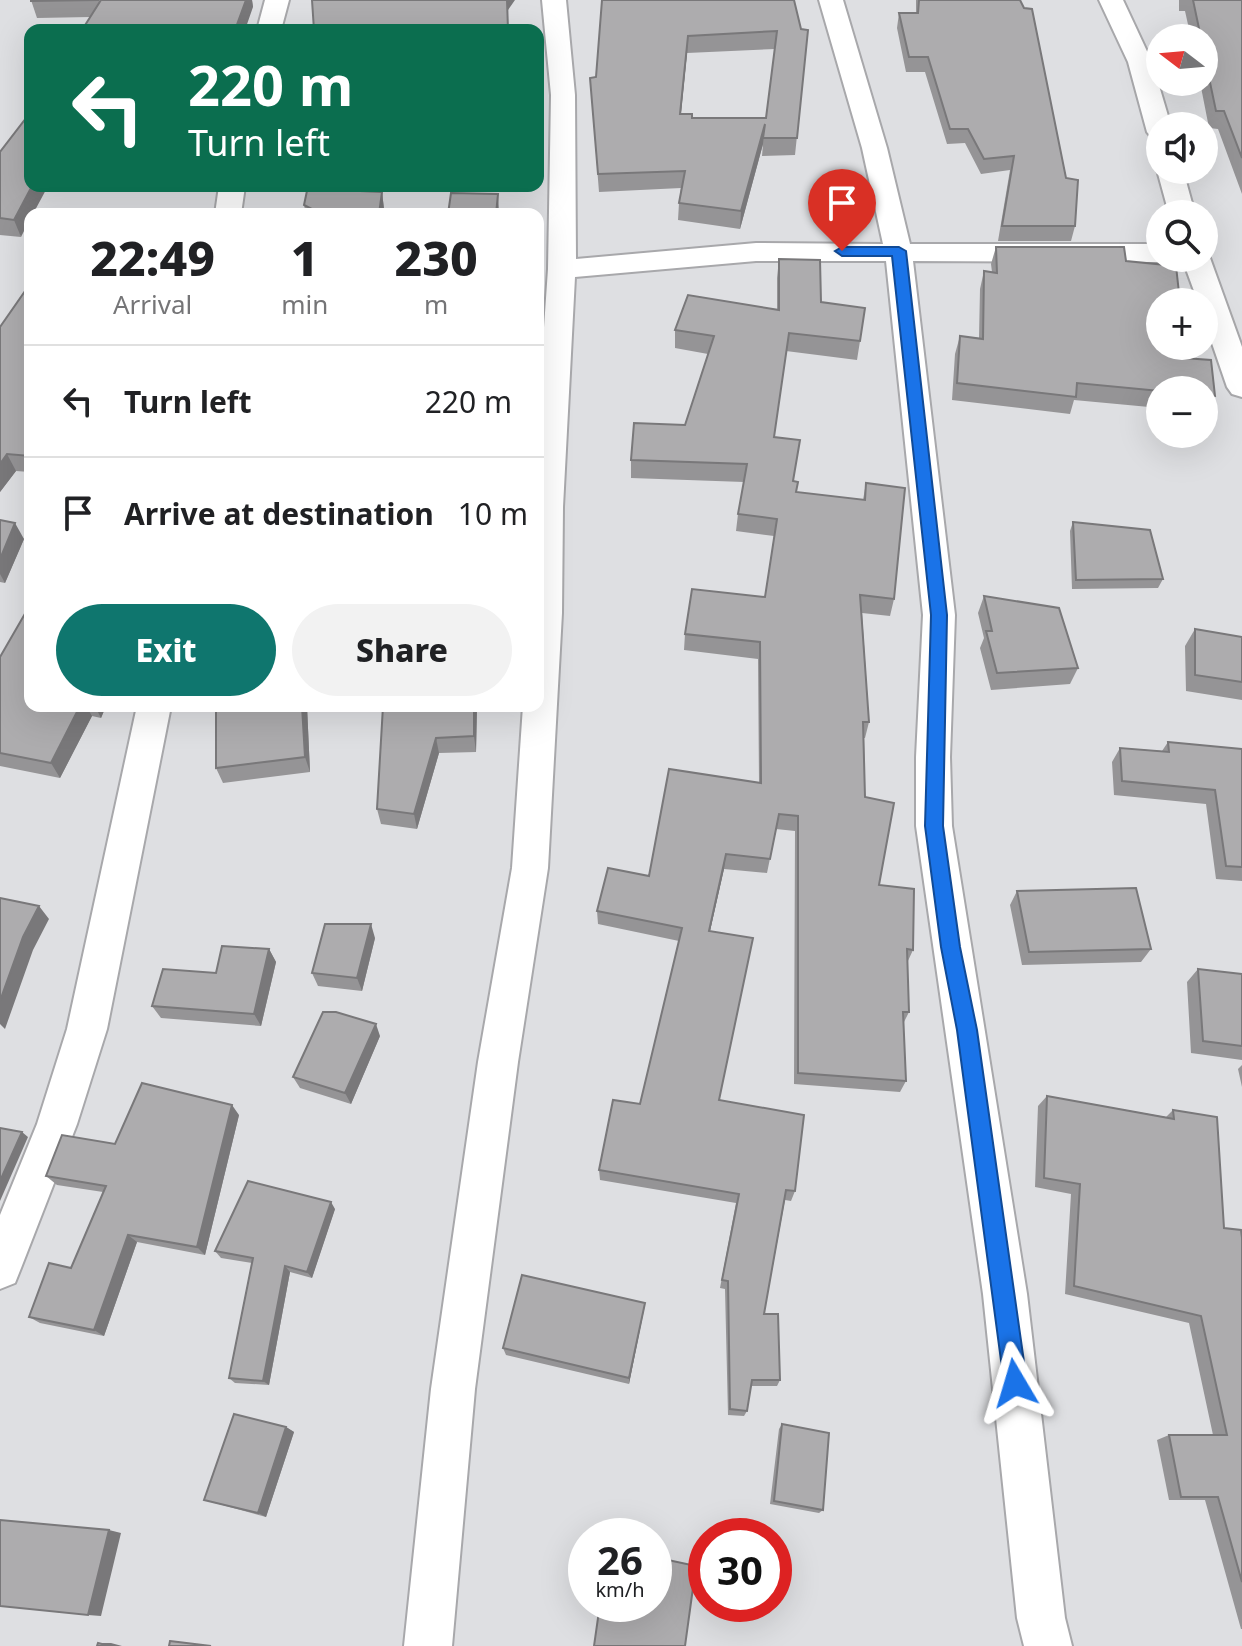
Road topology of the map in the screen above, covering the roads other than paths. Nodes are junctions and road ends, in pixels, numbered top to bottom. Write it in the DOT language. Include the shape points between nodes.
graph roads {
  1 [pos="277,0"];
  2 [pos="554,0"];
  3 [pos="831,0"];
  4 [pos="1111,0"];
  5 [pos="271,24"];
  6 [pos="1154,112"];
  7 [pos="899,251"];
  8 [pos="1146,253"];
  9 [pos="562,269"];
  10 [pos="1201,272"];
  11 [pos="1242,387"];
  12 [pos="544,645"];
  13 [pos="153,712"];
  14 [pos="540,712"];
  15 [pos="0,1268"];
  16 [pos="428,1646"];
  17 [pos="1048,1646"];
  1 -- 5 [label="street"];
  2 -- 9 [label="street" via="563,95"];
  3 -- 7 [label="street" via="872,126"];
  4 -- 6 [label="street" via="1140,62"];
  7 -- 8 [label="street"];
  7 -- 9 [label="street" via="756,252"];
  7 -- 17 [label="street" via="939,615 934,826 1005,1294"];
  9 -- 12 [label="street"];
  10 -- 11 [label="street"];
  13 -- 15 [label="street" via="87,1029 57,1124"];
  14 -- 16 [label="street" via="530,868 455,1373"];
}
